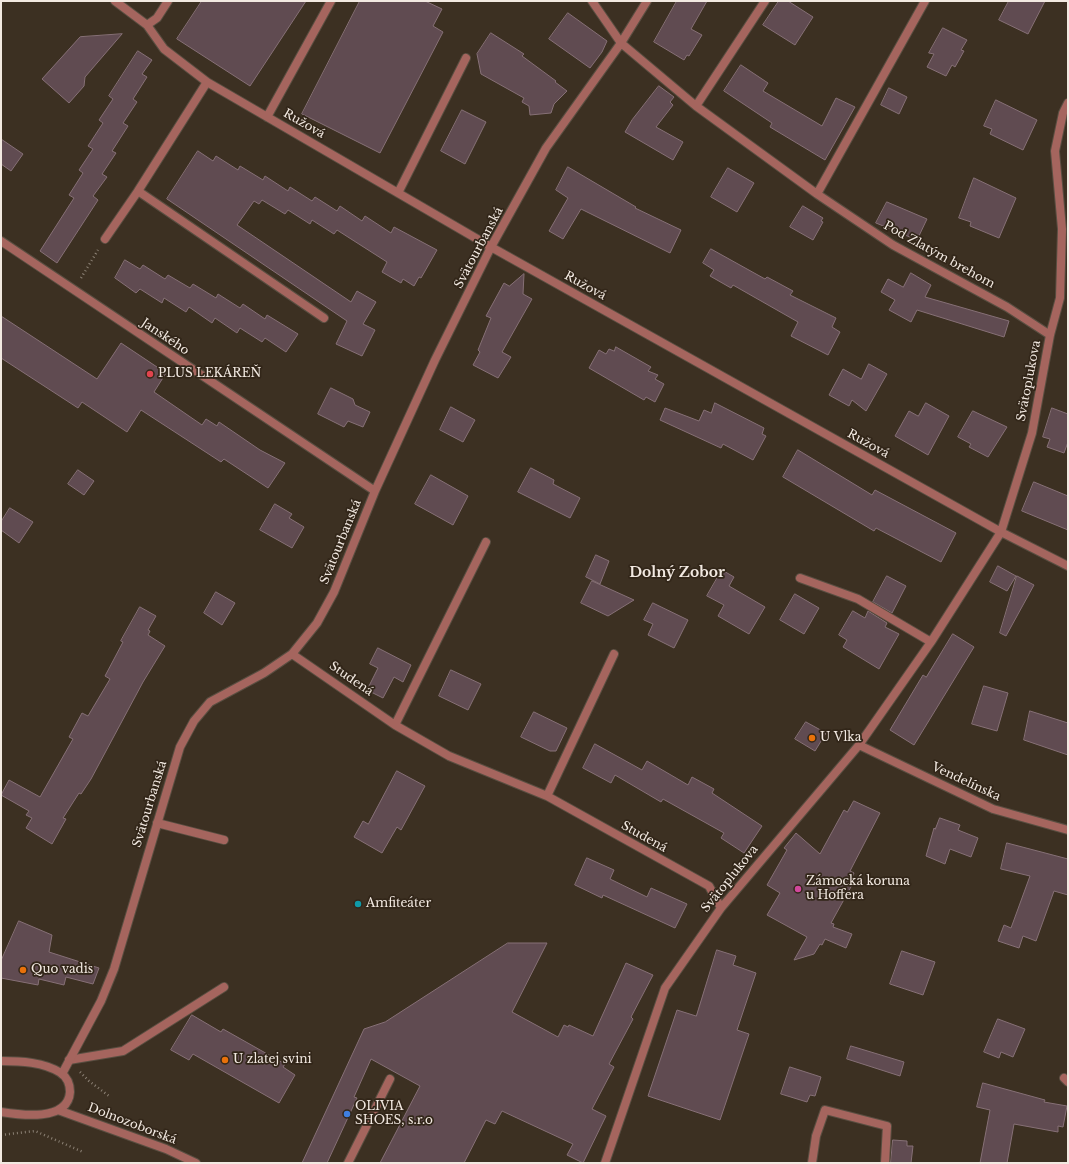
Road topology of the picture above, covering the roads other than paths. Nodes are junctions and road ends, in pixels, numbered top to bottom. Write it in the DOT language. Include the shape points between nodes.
graph roads {
  1 [pos="115,1"];
  2 [pos="168,1"];
  3 [pos="331,1"];
  4 [pos="592,1"];
  5 [pos="647,1"];
  6 [pos="765,1"];
  7 [pos="925,1"];
  8 [pos="147,25"];
  9 [pos="622,43"];
  10 [pos="466,58"];
  11 [pos="207,82"];
  12 [pos="1068,103"];
  13 [pos="696,106"];
  14 [pos="267,117"];
  15 [pos="138,191"];
  16 [pos="398,193"];
  17 [pos="817,194"];
  18 [pos="105,239"];
  19 [pos="1,241"];
  20 [pos="491,247"];
  21 [pos="324,318"];
  22 [pos="1050,335"];
  23 [pos="375,491"];
  24 [pos="1001,532"];
  25 [pos="486,542"];
  26 [pos="1068,566"];
  27 [pos="800,578"];
  28 [pos="931,642"];
  29 [pos="292,654"];
  30 [pos="614,654"];
  31 [pos="395,725"];
  32 [pos="859,745"];
  33 [pos="547,796"];
  34 [pos="157,823"];
  35 [pos="1068,830"];
  36 [pos="224,840"];
  37 [pos="721,908"];
  38 [pos="224,987"];
  39 [pos="69,1060"];
  40 [pos="1,1061"];
  41 [pos="62,1074"];
  42 [pos="390,1079"];
  43 [pos="58,1110"];
  44 [pos="1,1112"];
  45 [pos="196,1163"];
  46 [pos="348,1163"];
  47 [pos="605,1163"];
  48 [pos="812,1163"];
  49 [pos="885,1163"];
  1 -- 8 [label="street, Ružová"];
  2 -- 8 [label="street" via="157,18"];
  3 -- 14 [label="street"];
  4 -- 9 [label="street, Pod Zlatým brehom"];
  5 -- 9 [label="street, Svätourbanská"];
  6 -- 13 [label="street"];
  7 -- 17 [label="street"];
  8 -- 11 [label="street, Ružová" via="164,49"];
  9 -- 13 [label="street, Pod Zlatým brehom"];
  9 -- 20 [label="street, Svätourbanská" via="546,148"];
  10 -- 16 [label="street"];
  11 -- 14 [label="street, Ružová"];
  11 -- 15 [label="street"];
  12 -- 22 [label="street, Svätoplukova" via="1054,151 1062,229 1060,298"];
  13 -- 17 [label="street, Pod Zlatým brehom"];
  14 -- 16 [label="street, Ružová"];
  15 -- 18 [label="street"];
  15 -- 21 [label="street"];
  16 -- 20 [label="street, Ružová"];
  17 -- 22 [label="street, Pod Zlatým brehom" via="893,245 1007,307"];
  19 -- 23 [label="street, Janského"];
  20 -- 23 [label="street, Svätourbanská" via="435,360"];
  20 -- 24 [label="street, Ružová"];
  22 -- 24 [label="street, Svätoplukova" via="1032,433"];
  23 -- 29 [label="street, Svätourbanská" via="334,592 317,624"];
  24 -- 26 [label="street, Ružová"];
  24 -- 28 [label="street, Svätoplukova"];
  25 -- 31 [label="street"];
  27 -- 28 [label="street" via="858,599"];
  28 -- 32 [label="street, Svätoplukova"];
  29 -- 31 [label="street, Studená"];
  29 -- 34 [label="street, Svätourbanská" via="210,702 194,721 180,747"];
  30 -- 33 [label="street"];
  31 -- 33 [label="street, Studená" via="449,756"];
  32 -- 35 [label="street, Vendelínska" via="993,809"];
  32 -- 37 [label="street, Svätoplukova"];
  33 -- 37 [label="street, Studená" via="709,886"];
  34 -- 36 [label="street"];
  34 -- 39 [label="street, Svätourbanská" via="109,982 89,1027"];
  37 -- 47 [label="street, Svätoplukova" via="665,988"];
  38 -- 39 [label="street" via="123,1051"];
  39 -- 41 [label="street, Svätourbanská"];
  40 -- 41 [label="street" via="47,1067"];
  41 -- 43 [label="street" via="69,1081 70,1093 67,1102"];
  42 -- 46 [label="street"];
  43 -- 44 [label="street" via="36,1115"];
  43 -- 45 [label="street, Dolnozoborská" via="166,1149"];
  48 -- 49 [label="street" via="816,1136 825,1110 887,1126"];
}
